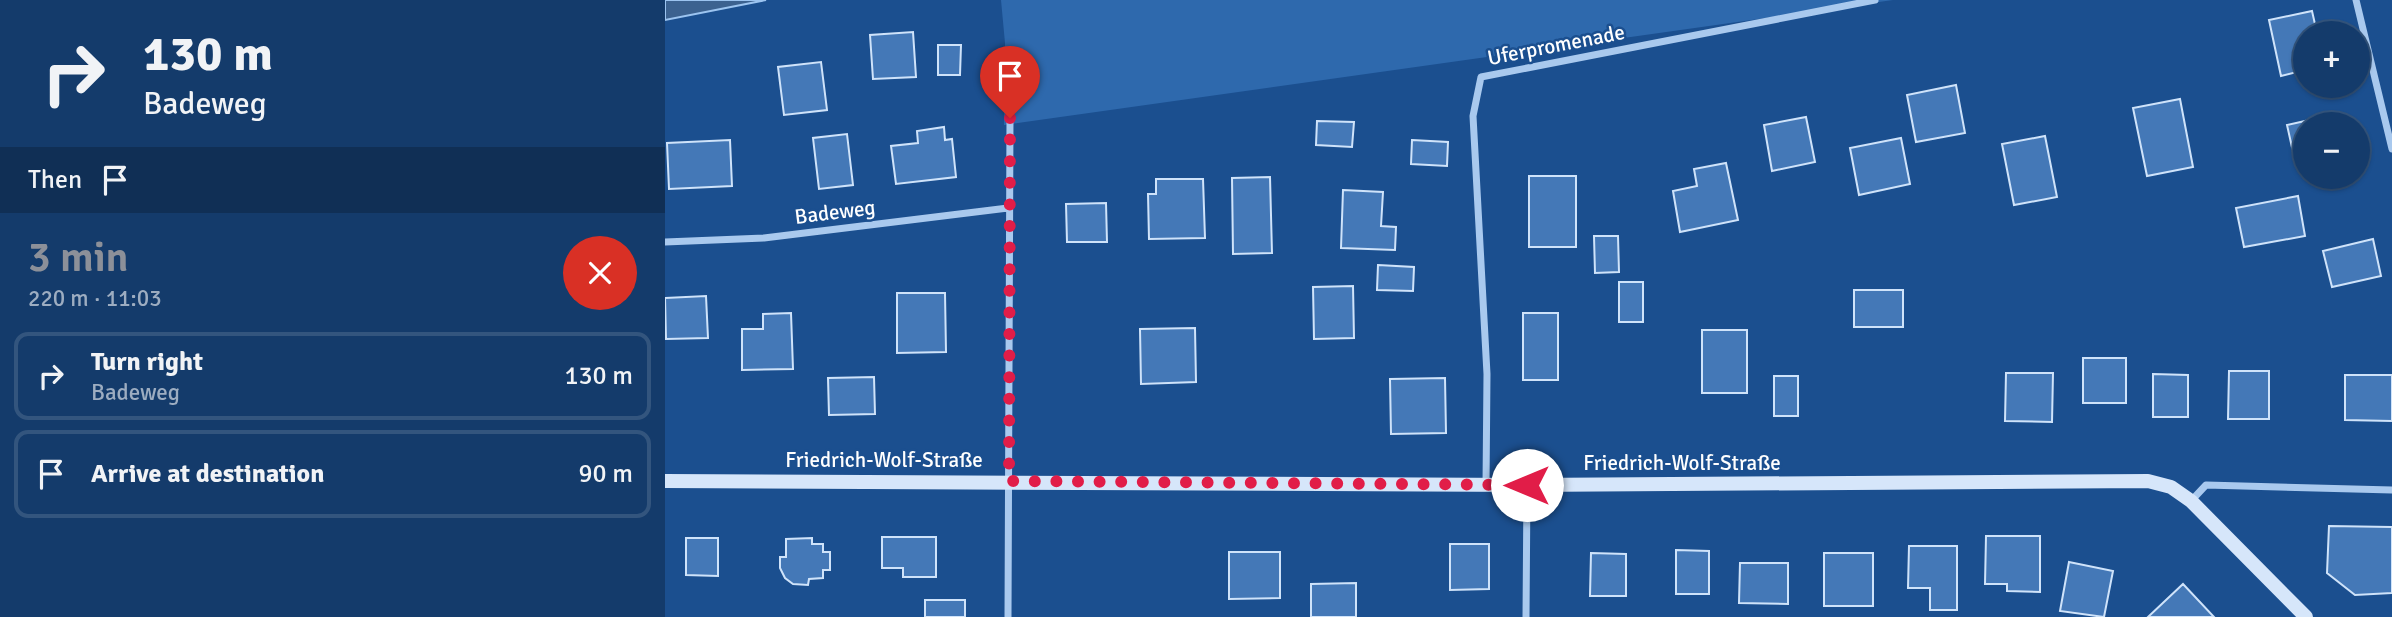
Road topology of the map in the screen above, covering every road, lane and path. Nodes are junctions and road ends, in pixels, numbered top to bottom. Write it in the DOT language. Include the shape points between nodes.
graph roads {
  1 [pos="1875,0"];
  2 [pos="2356,0"];
  3 [pos="1010,118"];
  4 [pos="2392,149"];
  5 [pos="1008,208"];
  6 [pos="665,242"];
  7 [pos="665,481"];
  8 [pos="1009,481"];
  9 [pos="1486,485"];
  10 [pos="1527,485"];
  11 [pos="2392,490"];
  12 [pos="2191,501"];
  13 [pos="1007,617"];
  14 [pos="1526,617"];
  15 [pos="2306,617"];
  1 -- 9 [label="street, Uferpromenade" via="1481,77 1473,116 1487,374"];
  2 -- 4 [label="street"];
  3 -- 5 [label="street"];
  5 -- 6 [label="street, Badeweg" via="764,238"];
  5 -- 8 [label="street"];
  7 -- 8 [label="street, Friedrich-Wolf-Straße"];
  8 -- 9 [label="street, Friedrich-Wolf-Straße"];
  8 -- 13 [label="street"];
  9 -- 10 [label="street, Friedrich-Wolf-Straße"];
  10 -- 12 [label="street, Friedrich-Wolf-Straße" via="2148,481 2171,487"];
  10 -- 14 [label="street"];
  11 -- 12 [label="street" via="2206,485"];
  12 -- 15 [label="street, Friedrich-Wolf-Straße"];
}
